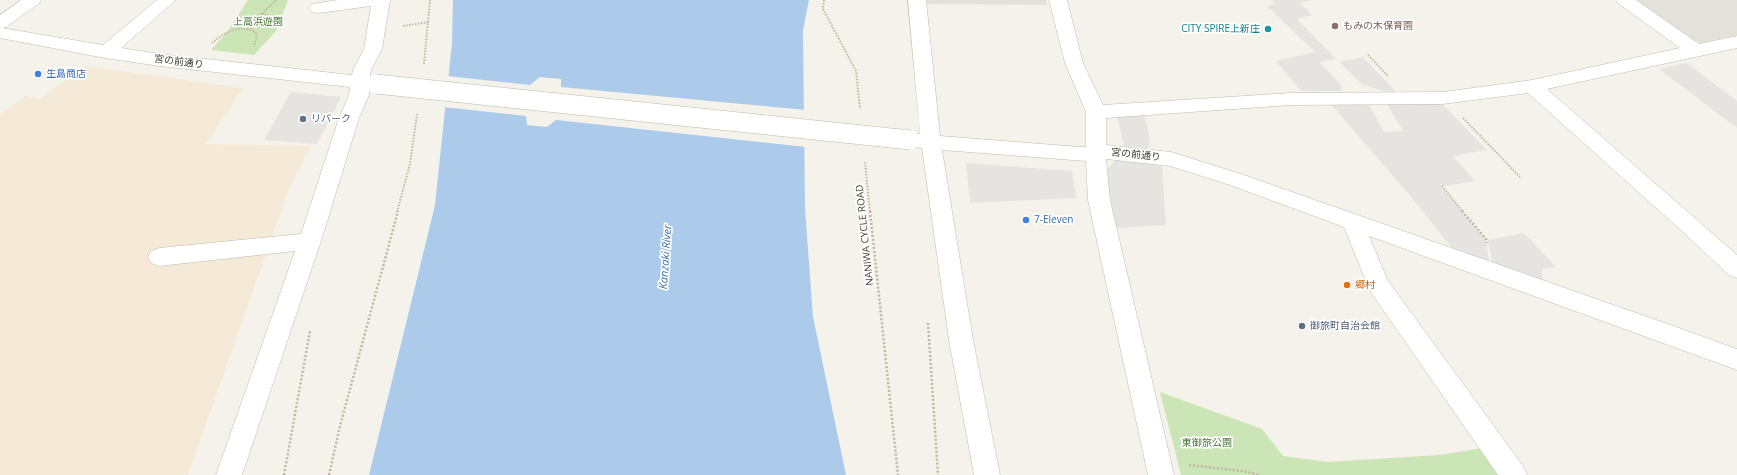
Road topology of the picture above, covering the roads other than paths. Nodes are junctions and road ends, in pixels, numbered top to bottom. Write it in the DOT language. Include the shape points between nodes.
graph roads {
  1 [pos="32,0"];
  2 [pos="167,0"];
  3 [pos="374,0"];
  4 [pos="381,0"];
  5 [pos="917,0"];
  6 [pos="1058,0"];
  7 [pos="1625,0"];
  8 [pos="318,8"];
  9 [pos="0,23"];
  10 [pos="0,33"];
  11 [pos="1737,42"];
  12 [pos="1696,51"];
  13 [pos="105,52"];
  14 [pos="368,83"];
  15 [pos="1532,86"];
  16 [pos="1096,112"];
  17 [pos="920,141"];
  18 [pos="1095,151"];
  19 [pos="1353,222"];
  20 [pos="310,241"];
  21 [pos="159,258"];
  22 [pos="1737,269"];
  23 [pos="1737,360"];
  24 [pos="1160,469"];
  25 [pos="229,475"];
  26 [pos="987,475"];
  27 [pos="1514,475"];
  1 -- 9 [label="street"];
  2 -- 13 [label="street"];
  3 -- 8 [label="street"];
  4 -- 14 [label="street" via="373,49 362,70"];
  5 -- 17 [label="street"];
  6 -- 16 [label="street" via="1074,63"];
  7 -- 12 [label="street"];
  10 -- 13 [label="street, 宮の前通り"];
  11 -- 12 [label="street"];
  12 -- 15 [label="street" via="1660,64"];
  13 -- 14 [label="street, 宮の前通り"];
  14 -- 17 [label="street, 宮の前通り, bridge"];
  14 -- 20 [label="street" via="359,95 349,118"];
  15 -- 16 [label="street" via="1443,98 1291,99"];
  15 -- 22 [label="street"];
  16 -- 18 [label="street"];
  17 -- 18 [label="street, 宮の前通り" via="1080,154"];
  17 -- 26 [label="street"];
  18 -- 19 [label="street, 宮の前通り" via="1170,159"];
  18 -- 24 [label="street" via="1099,200"];
  19 -- 23 [label="street, 宮の前通り"];
  19 -- 27 [label="street" via="1378,285"];
  20 -- 21 [label="street"];
  20 -- 25 [label="street"];
}
